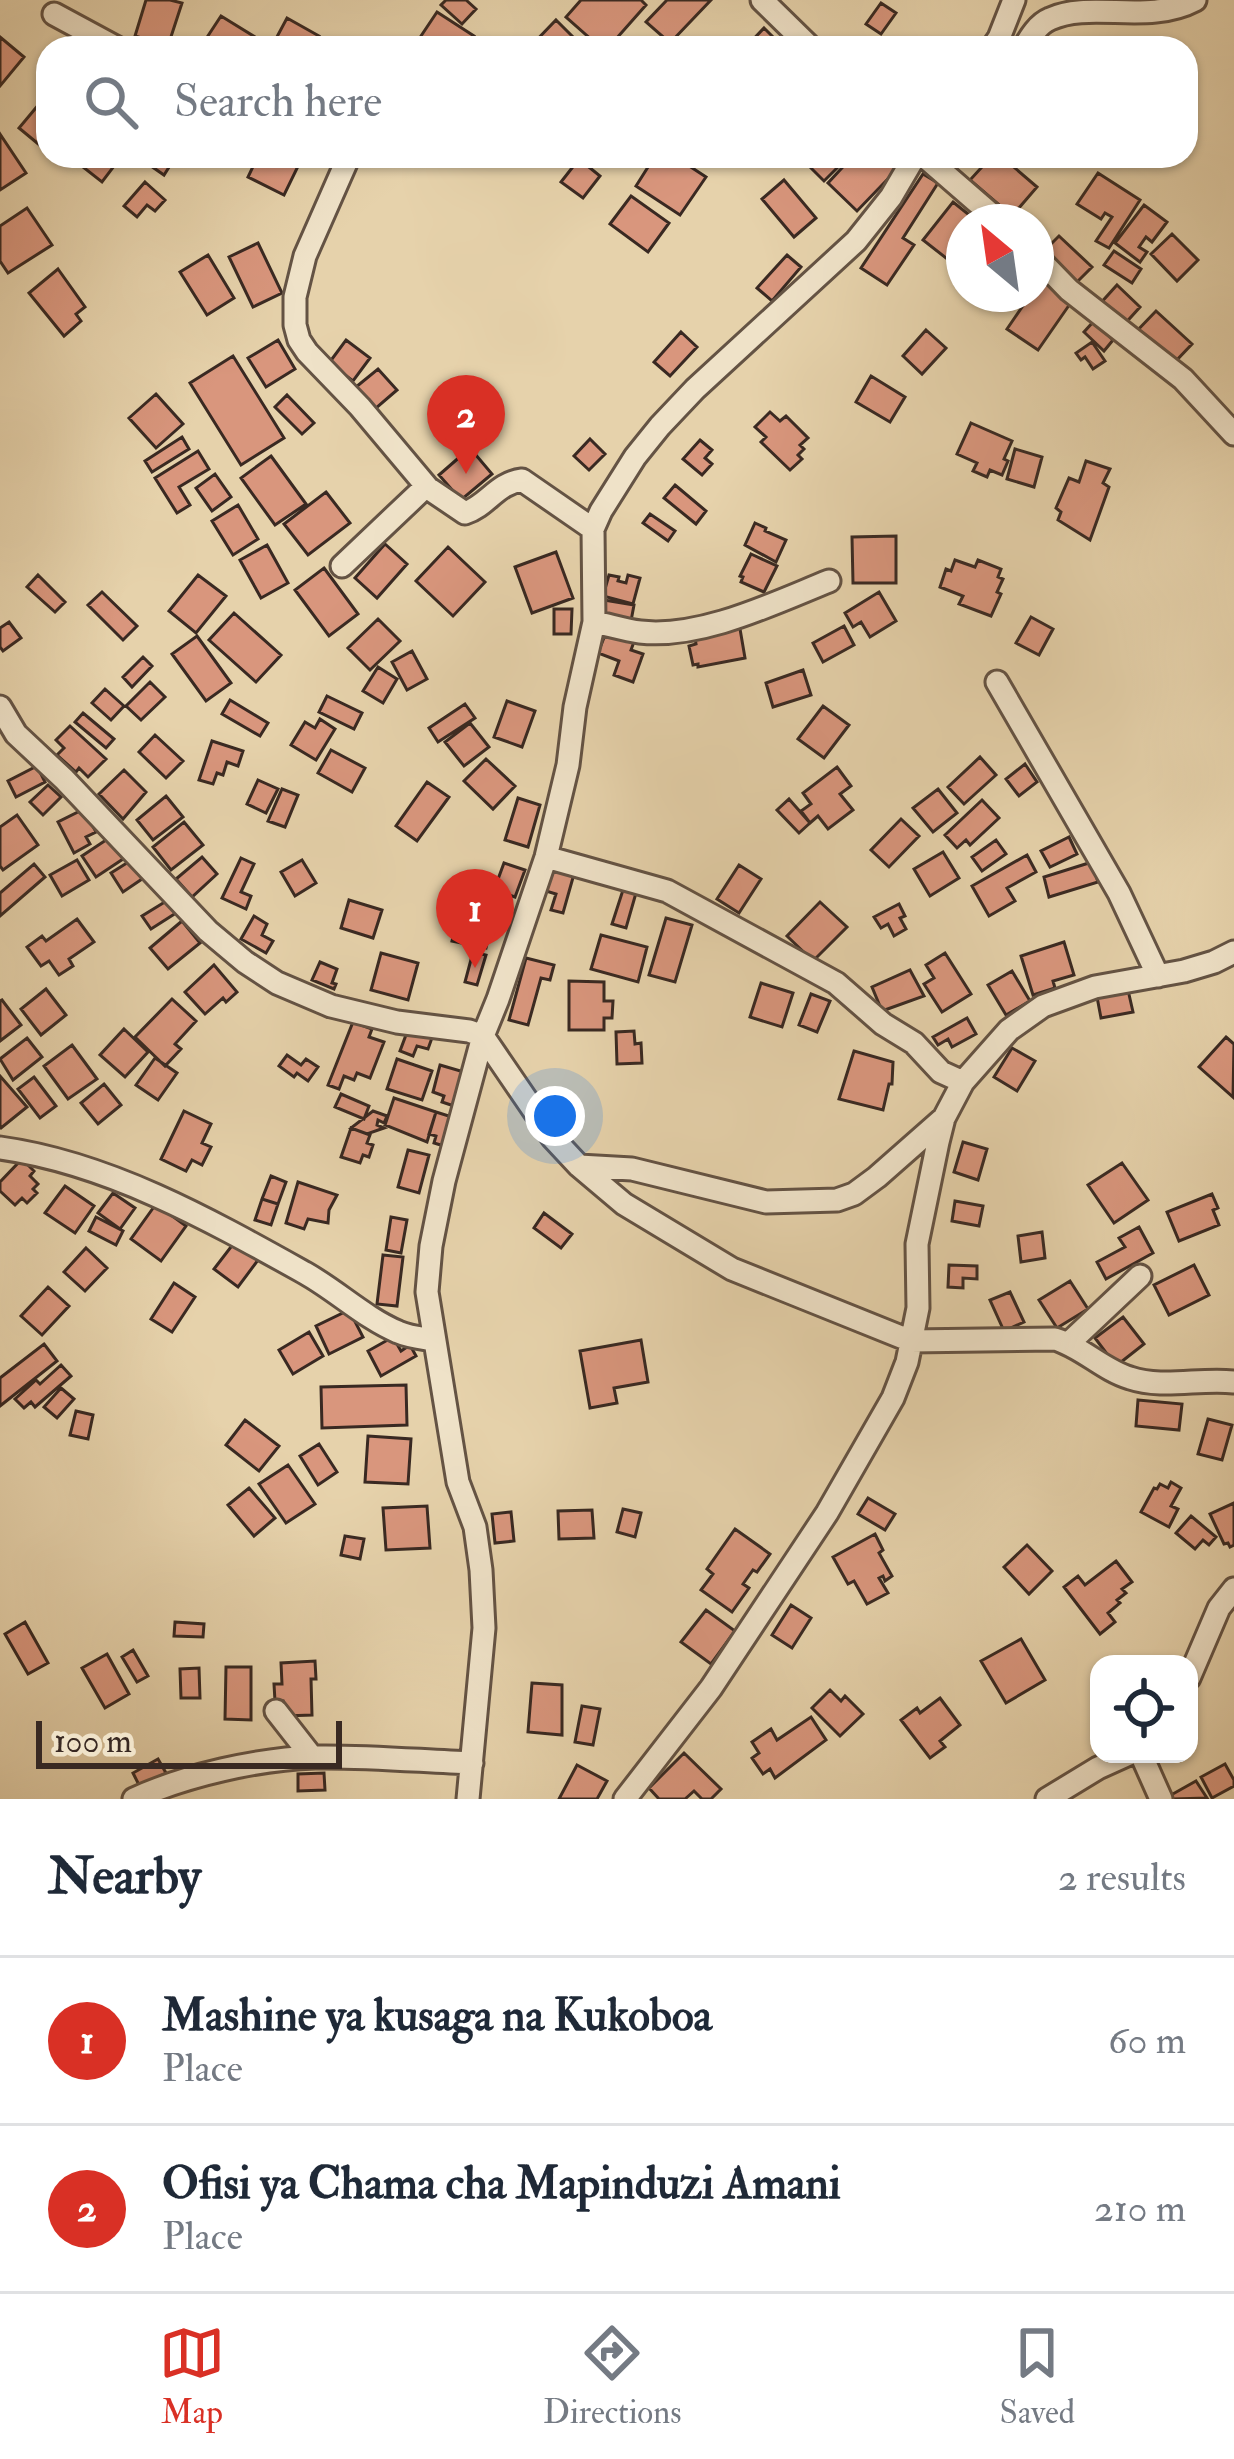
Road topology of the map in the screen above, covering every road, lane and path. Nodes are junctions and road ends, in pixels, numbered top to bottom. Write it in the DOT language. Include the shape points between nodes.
graph roads {
  1 [pos="762,0"];
  2 [pos="1014,0"];
  3 [pos="1195,0"];
  4 [pos="54,14"];
  5 [pos="95,36"];
  6 [pos="799,36"];
  7 [pos="999,36"];
  8 [pos="1030,36"];
  9 [pos="344,168"];
  10 [pos="908,168"];
  11 [pos="938,168"];
  12 [pos="979,204"];
  13 [pos="1054,275"];
  14 [pos="1234,434"];
  15 [pos="428,488"];
  16 [pos="593,529"];
  17 [pos="342,566"];
  18 [pos="829,581"];
  19 [pos="594,622"];
  20 [pos="997,682"];
  21 [pos="0,707"];
  22 [pos="546,857"];
  23 [pos="1234,952"];
  24 [pos="1158,976"];
  25 [pos="483,1036"];
  26 [pos="963,1082"];
  27 [pos="944,1118"];
  28 [pos="0,1148"];
  29 [pos="579,1166"];
  30 [pos="1140,1276"];
  31 [pos="434,1340"];
  32 [pos="911,1341"];
  33 [pos="1069,1343"];
  34 [pos="1234,1382"];
  35 [pos="1234,1589"];
  36 [pos="1198,1657"];
  37 [pos="276,1711"];
  38 [pos="312,1757"];
  39 [pos="472,1763"];
  40 [pos="1109,1763"];
  41 [pos="1146,1763"];
  42 [pos="134,1799"];
  43 [pos="468,1799"];
  44 [pos="625,1799"];
  45 [pos="1047,1799"];
  46 [pos="1161,1799"];
  1 -- 6 [label="street"];
  2 -- 7 [label="street"];
  3 -- 8 [label="street" via="1139,13 1073,13 1048,19"];
  4 -- 5 [label="street"];
  9 -- 15 [label="street" via="305,256 295,325 307,352"];
  10 -- 16 [label="street" via="856,241 661,426"];
  11 -- 12 [label="street"];
  13 -- 14 [label="street" via="1184,379"];
  15 -- 16 [label="street" via="466,513 522,480"];
  15 -- 17 [label="street"];
  16 -- 19 [label="street"];
  18 -- 19 [label="street" via="729,620 679,630"];
  19 -- 22 [label="street"];
  20 -- 24 [label="street"];
  21 -- 25 [label="street" via="16,734 245,962 331,1006"];
  22 -- 25 [label="street"];
  22 -- 26 [label="street" via="667,891 836,983"];
  23 -- 24 [label="street"];
  24 -- 26 [label="street" via="1043,1006 1009,1030"];
  25 -- 29 [label="street"];
  25 -- 31 [label="street" via="431,1246"];
  26 -- 27 [label="street"];
  27 -- 29 [label="street" via="877,1177 837,1200 766,1202 632,1169"];
  27 -- 32 [label="street" via="917,1244"];
  28 -- 31 [label="street" via="130,1184 290,1264 398,1332"];
  29 -- 32 [label="street" via="624,1204 732,1269"];
  30 -- 33 [label="street"];
  31 -- 39 [label="street" via="481,1570"];
  32 -- 33 [label="street"];
  32 -- 44 [label="street" via="893,1397 827,1513 711,1688"];
  33 -- 34 [label="street" via="1147,1382"];
  35 -- 36 [label="street"];
  37 -- 38 [label="street"];
  38 -- 39 [label="street"];
  38 -- 42 [label="street" via="219,1771"];
  39 -- 43 [label="street"];
  40 -- 45 [label="street"];
  41 -- 46 [label="street"];
}
